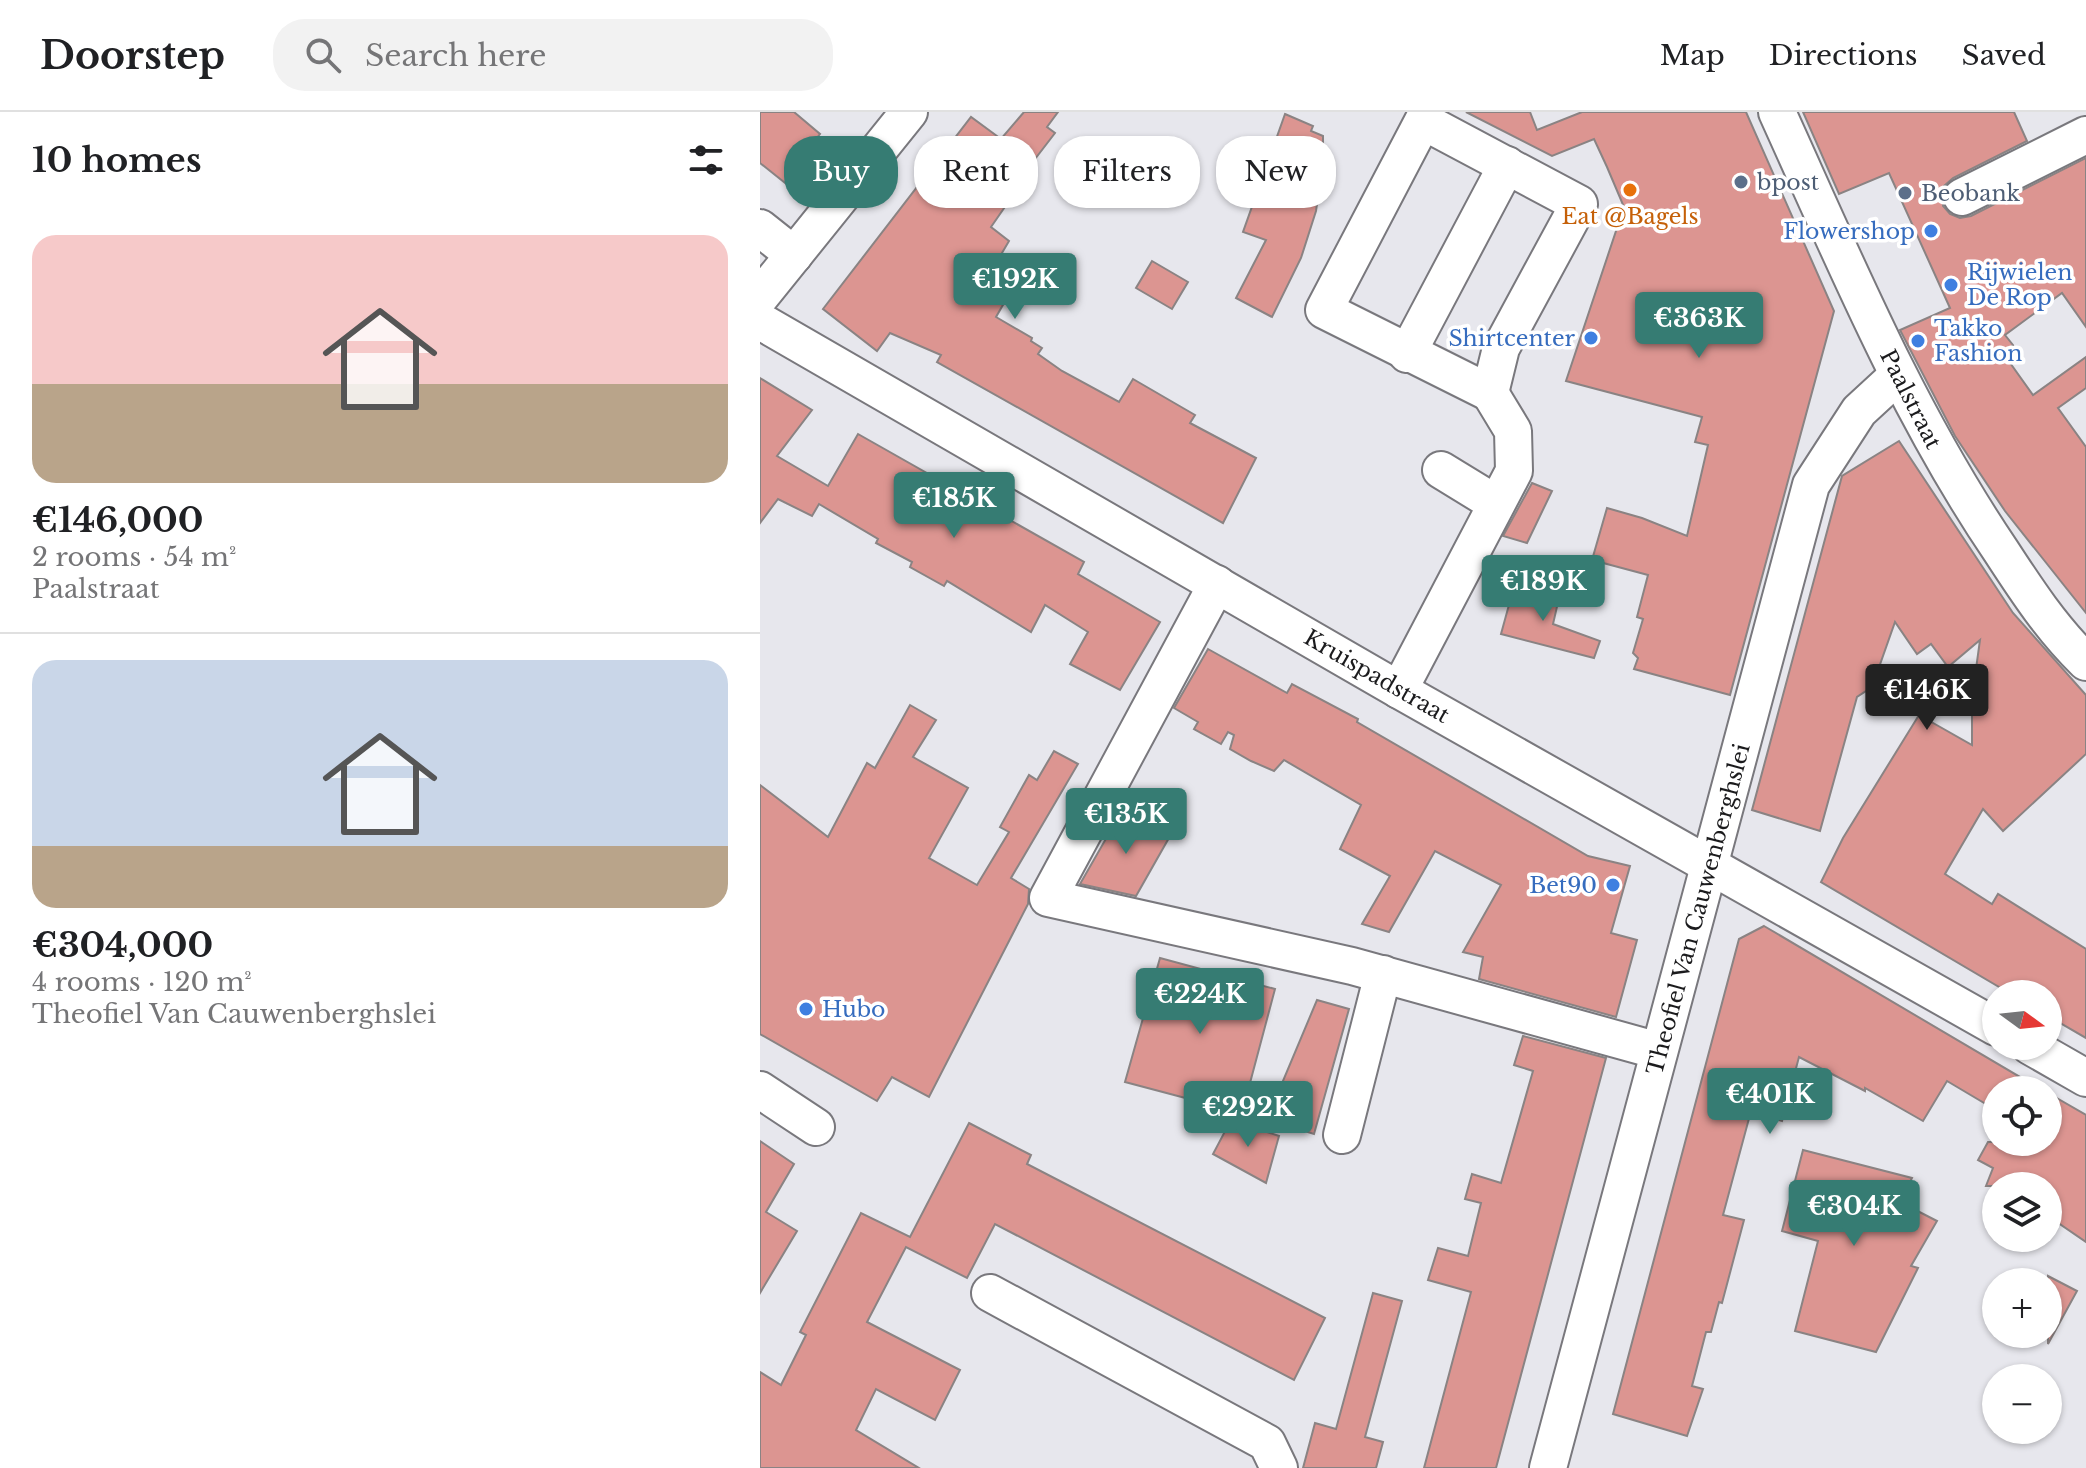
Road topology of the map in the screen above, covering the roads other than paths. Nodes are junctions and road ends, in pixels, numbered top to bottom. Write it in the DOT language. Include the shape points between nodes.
graph roads {
  1 [pos="909,112"];
  2 [pos="1777,112"];
  3 [pos="2086,135"];
  4 [pos="1507,165"];
  5 [pos="1962,197"];
  6 [pos="760,228"];
  7 [pos="794,255"];
  8 [pos="760,297"];
  9 [pos="760,321"];
  10 [pos="1407,354"];
  11 [pos="1897,376"];
  12 [pos="1490,393"];
  13 [pos="1441,470"];
  14 [pos="1495,503"];
  15 [pos="1217,584"];
  16 [pos="2086,662"];
  17 [pos="1399,690"];
  18 [pos="1710,865"];
  19 [pos="1383,974"];
  20 [pos="1982,1019"];
  21 [pos="1659,1051"];
  22 [pos="2054,1060"];
  23 [pos="2086,1078"];
  24 [pos="760,1090"];
  25 [pos="816,1127"];
  26 [pos="1342,1135"];
  27 [pos="990,1293"];
  28 [pos="1279,1468"];
  29 [pos="1548,1468"];
  1 -- 7 [label="street"];
  2 -- 11 [label="street, Paalstraat"];
  3 -- 5 [label="street"];
  4 -- 10 [label="street"];
  4 -- 10 [label="street" via="1423,121 1416,134 1324,310"];
  4 -- 12 [label="street" via="1579,204 1501,348"];
  6 -- 7 [label="street"];
  7 -- 8 [label="street"];
  9 -- 15 [label="street, Kruispadstraat"];
  10 -- 12 [label="street"];
  11 -- 16 [label="street, Paalstraat" via="1982,524 2055,632"];
  11 -- 18 [label="street, Theofiel Van Cauwenberghslei" via="1859,411 1811,485"];
  12 -- 14 [label="street" via="1513,431 1516,455 1514,471"];
  13 -- 14 [label="street"];
  14 -- 17 [label="street"];
  15 -- 17 [label="street, Kruispadstraat"];
  15 -- 19 [label="street" via="1048,898"];
  17 -- 18 [label="street, Kruispadstraat"];
  18 -- 20 [label="street, Kruispadstraat"];
  18 -- 21 [label="street, Theofiel Van Cauwenberghslei"];
  19 -- 21 [label="street"];
  19 -- 26 [label="street"];
  21 -- 29 [label="street, Theofiel Van Cauwenberghslei"];
  22 -- 23 [label="street"];
  24 -- 25 [label="street"];
  27 -- 28 [label="street" via="1267,1443"];
}
